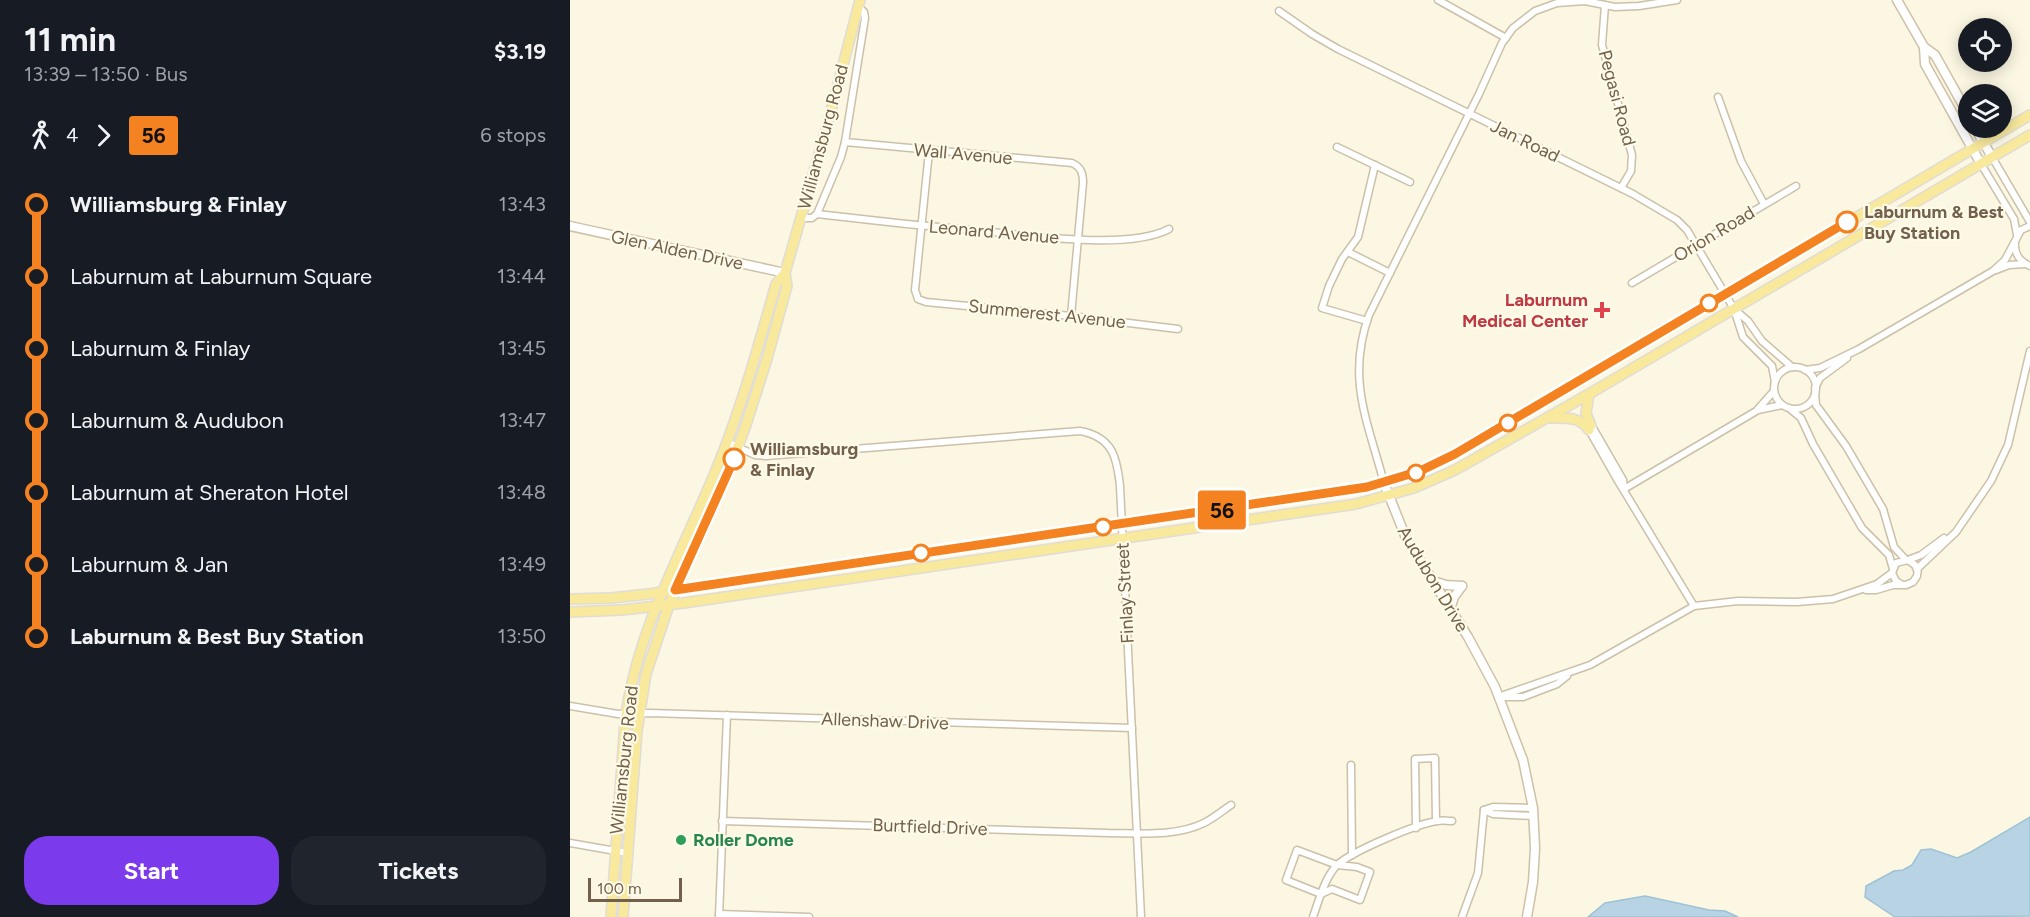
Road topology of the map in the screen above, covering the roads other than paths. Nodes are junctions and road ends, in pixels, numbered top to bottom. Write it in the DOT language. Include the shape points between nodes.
graph roads {
  1 [pos="1438,0"];
  2 [pos="1677,0"];
  3 [pos="1897,0"];
  4 [pos="859,3"];
  5 [pos="1605,5"];
  6 [pos="1279,11"];
  7 [pos="1506,38"];
  8 [pos="1924,47"];
  9 [pos="1958,96"];
  10 [pos="1718,97"];
  11 [pos="1469,114"];
  12 [pos="2030,115"];
  13 [pos="2030,135"];
  14 [pos="1981,138"];
  15 [pos="845,142"];
  16 [pos="1984,143"];
  17 [pos="1337,147"];
  18 [pos="1973,149"];
  19 [pos="928,151"];
  20 [pos="1992,157"];
  21 [pos="1981,164"];
  22 [pos="1375,165"];
  23 [pos="1410,182"];
  24 [pos="1796,186"];
  25 [pos="1621,188"];
  26 [pos="1764,204"];
  27 [pos="817,214"];
  28 [pos="800,218"];
  29 [pos="2030,224"];
  30 [pos="921,225"];
  31 [pos="570,226"];
  32 [pos="1169,230"];
  33 [pos="2016,238"];
  34 [pos="1078,239"];
  35 [pos="1696,245"];
  36 [pos="1348,252"];
  37 [pos="2028,265"];
  38 [pos="1993,271"];
  39 [pos="785,273"];
  40 [pos="1390,273"];
  41 [pos="1632,283"];
  42 [pos="1725,294"];
  43 [pos="1734,309"];
  44 [pos="1071,316"];
  45 [pos="1367,321"];
  46 [pos="1178,329"];
  47 [pos="1859,349"];
  48 [pos="2030,351"];
  49 [pos="1792,367"];
  50 [pos="1805,370"];
  51 [pos="1774,382"];
  52 [pos="1815,390"];
  53 [pos="1774,391"];
  54 [pos="1589,394"];
  55 [pos="1786,406"];
  56 [pos="1758,410"];
  57 [pos="1548,417"];
  58 [pos="1591,429"];
  59 [pos="727,442"];
  60 [pos="738,448"];
  61 [pos="1384,483"];
  62 [pos="1624,489"];
  63 [pos="1389,496"];
  64 [pos="1961,524"];
  65 [pos="1122,525"];
  66 [pos="1123,539"];
  67 [pos="1907,560"];
  68 [pos="1893,571"];
  69 [pos="1917,571"];
  70 [pos="1432,580"];
  71 [pos="1902,585"];
  72 [pos="675,590"];
  73 [pos="1863,590"];
  74 [pos="661,592"];
  75 [pos="570,599"];
  76 [pos="669,605"];
  77 [pos="1694,606"];
  78 [pos="655,607"];
  79 [pos="1450,609"];
  80 [pos="570,612"];
  81 [pos="1498,697"];
  82 [pos="570,706"];
  83 [pos="639,713"];
  84 [pos="626,714"];
  85 [pos="727,716"];
  86 [pos="1132,728"];
  87 [pos="1351,765"];
  88 [pos="1231,805"];
  89 [pos="1533,812"];
  90 [pos="722,821"];
  91 [pos="1436,821"];
  92 [pos="1452,821"];
  93 [pos="1416,828"];
  94 [pos="1137,833"];
  95 [pos="570,843"];
  96 [pos="615,851"];
  97 [pos="627,853"];
  98 [pos="1352,855"];
  99 [pos="1337,865"];
  100 [pos="1321,894"];
  101 [pos="719,915"];
  102 [pos="610,917"];
  103 [pos="623,917"];
  104 [pos="809,917"];
  105 [pos="1141,917"];
  106 [pos="1313,917"];
  107 [pos="1462,917"];
  108 [pos="1527,917"];
  1 -- 7 [label="street"];
  2 -- 5 [label="street, Audubon Drive" via="1639,6"];
  3 -- 8 [label="street"];
  4 -- 15 [label="street" via="865,18"];
  4 -- 28 [label="main road, Williamsburg Road"];
  5 -- 7 [label="street, Audubon Drive" via="1571,0 1546,6 1521,21"];
  5 -- 25 [label="street, Pegasi Road" via="1602,45 1632,155 1631,171"];
  6 -- 11 [label="street, Jan Road" via="1338,49"];
  7 -- 11 [label="street, Audubon Drive"];
  8 -- 9 [label="street" via="1935,55"];
  8 -- 18 [label="street" via="1925,64"];
  10 -- 26 [label="street" via="1741,161"];
  11 -- 25 [label="street, Jan Road"];
  11 -- 40 [label="street, Audubon Drive"];
  12 -- 16 [label="main road"];
  13 -- 20 [label="main road"];
  14 -- 16 [label="street"];
  15 -- 19 [label="street, Wall Avenue"];
  15 -- 27 [label="street"];
  16 -- 18 [label="main road"];
  16 -- 20 [label="street"];
  17 -- 22 [label="street"];
  18 -- 21 [label="street"];
  18 -- 42 [label="main road"];
  19 -- 30 [label="street"];
  19 -- 34 [label="street, Wall Avenue" via="1072,163 1080,169 1083,183"];
  20 -- 21 [label="main road"];
  20 -- 29 [label="street"];
  21 -- 33 [label="street" via="2014,219"];
  21 -- 43 [label="main road"];
  22 -- 23 [label="street"];
  22 -- 36 [label="street" via="1358,237"];
  24 -- 26 [label="street, Orion Road"];
  25 -- 35 [label="street, Jan Road" via="1677,220"];
  26 -- 35 [label="street, Orion Road"];
  27 -- 28 [label="street, Leonard Avenue"];
  27 -- 30 [label="street, Leonard Avenue"];
  28 -- 39 [label="main road, Williamsburg Road"];
  29 -- 33 [label="street"];
  30 -- 34 [label="street, Leonard Avenue"];
  30 -- 44 [label="street, Summerest Avenue" via="917,297 926,302"];
  31 -- 39 [label="street, Glen Alden Drive"];
  32 -- 34 [label="street, Leonard Avenue" via="1153,236"];
  33 -- 37 [label="street" via="2016,254"];
  33 -- 38 [label="street" via="2005,260"];
  34 -- 44 [label="street"];
  35 -- 41 [label="street, Orion Road"];
  35 -- 42 [label="street, Jan Road"];
  36 -- 40 [label="street"];
  36 -- 45 [label="street" via="1322,308"];
  37 -- 38 [label="street" via="2009,265"];
  38 -- 47 [label="street"];
  39 -- 59 [label="main road, Williamsburg Road" via="776,284"];
  39 -- 60 [label="main road, Williamsburg Road" via="787,286 782,305"];
  40 -- 45 [label="street, Audubon Drive"];
  42 -- 43 [label="street, Jan Road"];
  42 -- 61 [label="main road" via="1455,454"];
  43 -- 49 [label="street"];
  43 -- 51 [label="street" via="1743,337 1772,366"];
  43 -- 54 [label="main road"];
  44 -- 46 [label="street, Summerest Avenue"];
  45 -- 61 [label="street, Audubon Drive" via="1358,378"];
  47 -- 50 [label="street" via="1820,368"];
  47 -- 52 [label="street" via="1820,378"];
  48 -- 64 [label="street" via="2008,445 1991,481"];
  49 -- 50 [label="street"];
  49 -- 51 [label="street" via="1781,372"];
  50 -- 52 [label="street" via="1814,380"];
  51 -- 53 [label="street"];
  52 -- 55 [label="street" via="1812,399 1802,407"];
  52 -- 67 [label="street" via="1816,405 1846,446 1883,509 1894,547"];
  53 -- 55 [label="street"];
  53 -- 56 [label="street"];
  54 -- 57 [label="main road"];
  54 -- 58 [label="main road" via="1586,413"];
  55 -- 56 [label="street"];
  55 -- 68 [label="street" via="1801,418 1862,528 1889,555"];
  56 -- 62 [label="street"];
  57 -- 58 [label="main road" via="1575,418"];
  57 -- 63 [label="main road" via="1445,476"];
  58 -- 62 [label="street"];
  59 -- 60 [label="street, Finlay Street"];
  59 -- 74 [label="main road, Williamsburg Road"];
  60 -- 65 [label="street, Finlay Street" via="766,456 1071,430 1088,432 1103,440 1116,459"];
  60 -- 72 [label="main road, Williamsburg Road"];
  61 -- 63 [label="street, Audubon Drive"];
  61 -- 65 [label="main road"];
  62 -- 77 [label="street"];
  63 -- 66 [label="main road"];
  63 -- 70 [label="street, Audubon Drive" via="1406,537"];
  64 -- 67 [label="street" via="1921,555"];
  64 -- 69 [label="street"];
  65 -- 66 [label="street, Finlay Street"];
  65 -- 72 [label="main road"];
  66 -- 76 [label="main road"];
  66 -- 86 [label="street, Finlay Street"];
  67 -- 68 [label="street" via="1900,561"];
  67 -- 69 [label="street"];
  68 -- 71 [label="street"];
  68 -- 73 [label="street"];
  69 -- 71 [label="street" via="1913,582"];
  70 -- 79 [label="street, Audubon Drive"];
  70 -- 79 [label="street" via="1462,586"];
  71 -- 73 [label="street"];
  72 -- 74 [label="main road"];
  72 -- 76 [label="main road, Williamsburg Road"];
  73 -- 77 [label="street" via="1833,599"];
  74 -- 75 [label="main road"];
  74 -- 78 [label="main road, Williamsburg Road"];
  76 -- 78 [label="main road"];
  76 -- 83 [label="main road, Williamsburg Road" via="650,659"];
  77 -- 81 [label="street" via="1572,672 1557,684 1523,697"];
  78 -- 80 [label="main road"];
  78 -- 84 [label="main road, Williamsburg Road" via="636,665"];
  79 -- 81 [label="street, Audubon Drive" via="1496,687"];
  81 -- 89 [label="street, Audubon Drive" via="1523,760"];
  82 -- 84 [label="street, Allenshaw Drive"];
  83 -- 84 [label="street, Allenshaw Drive"];
  83 -- 85 [label="street, Allenshaw Drive"];
  83 -- 97 [label="main road, Williamsburg Road"];
  84 -- 96 [label="main road, Williamsburg Road"];
  85 -- 86 [label="street, Allenshaw Drive"];
  85 -- 90 [label="street"];
  86 -- 94 [label="street, Finlay Street"];
  87 -- 98 [label="street"];
  88 -- 94 [label="street, Burtfield Drive" via="1204,823 1182,831"];
  89 -- 107 [label="street" via="1493,807 1484,810 1478,873"];
  89 -- 108 [label="street, Audubon Drive" via="1534,864"];
  90 -- 94 [label="street, Burtfield Drive"];
  90 -- 101 [label="street"];
  91 -- 92 [label="street"];
  91 -- 93 [label="street"];
  91 -- 93 [label="street" via="1435,758 1415,759"];
  93 -- 98 [label="street"];
  94 -- 105 [label="street, Finlay Street"];
  95 -- 96 [label="street"];
  96 -- 97 [label="street"];
  96 -- 102 [label="main road, Williamsburg Road"];
  97 -- 103 [label="main road, Williamsburg Road"];
  98 -- 99 [label="street"];
  99 -- 100 [label="street"];
  99 -- 100 [label="street" via="1370,872 1360,900 1332,889"];
  99 -- 100 [label="street" via="1297,850 1286,880"];
  100 -- 106 [label="street"];
  101 -- 104 [label="street"];
}
